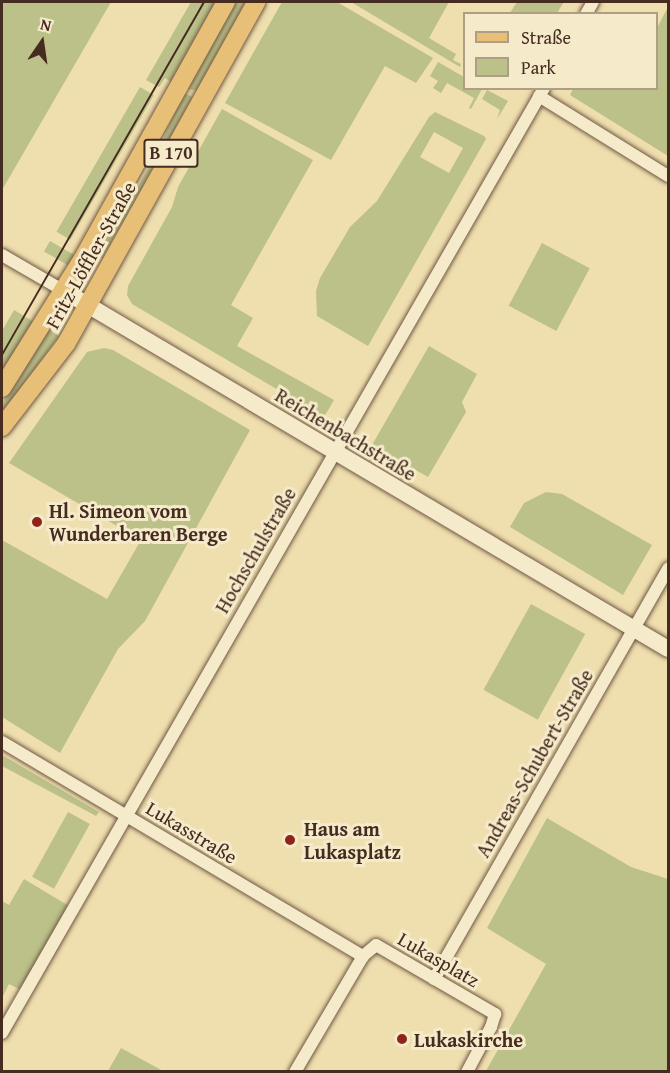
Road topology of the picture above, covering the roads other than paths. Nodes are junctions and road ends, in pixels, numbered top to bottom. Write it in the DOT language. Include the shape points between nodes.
graph roads {
  1 [pos="226,2"];
  2 [pos="256,2"];
  3 [pos="541,92"];
  4 [pos="669,176"];
  5 [pos="2,255"];
  6 [pos="64,291"];
  7 [pos="88,306"];
  8 [pos="2,388"];
  9 [pos="2,427"];
  10 [pos="334,451"];
  11 [pos="669,568"];
  12 [pos="634,629"];
  13 [pos="669,649"];
  14 [pos="2,742"];
  15 [pos="126,815"];
  16 [pos="363,956"];
  17 [pos="434,979"];
  18 [pos="2,1033"];
  19 [pos="295,1071"];
  20 [pos="467,1071"];
  1 -- 6 [label="main road, Fritz-Löffler-Straße / B 170"];
  2 -- 7 [label="main road, Fritz-Löffler-Straße / B 170"];
  3 -- 4 [label="street"];
  3 -- 10 [label="street, Hochschulstraße"];
  5 -- 6 [label="street, Reichenbachstraße"];
  6 -- 7 [label="street, Reichenbachstraße"];
  6 -- 8 [label="main road, Fritz-Löffler-Straße / B 170"];
  7 -- 9 [label="main road, Fritz-Löffler-Straße / B 170" via="53,362"];
  7 -- 10 [label="street, Reichenbachstraße"];
  10 -- 12 [label="street, Reichenbachstraße"];
  10 -- 15 [label="street, Hochschulstraße"];
  11 -- 12 [label="street, Andreas-Schubert-Straße"];
  12 -- 13 [label="street, Reichenbachstraße"];
  12 -- 17 [label="street, Andreas-Schubert-Straße"];
  14 -- 15 [label="street, Lukasstraße"];
  15 -- 16 [label="street, Lukasstraße"];
  15 -- 18 [label="street, Hochschulstraße"];
  16 -- 17 [label="street, Lukasplatz" via="376,945"];
  16 -- 19 [label="street"];
  17 -- 20 [label="street, Lukasplatz" via="495,1014"];
}
